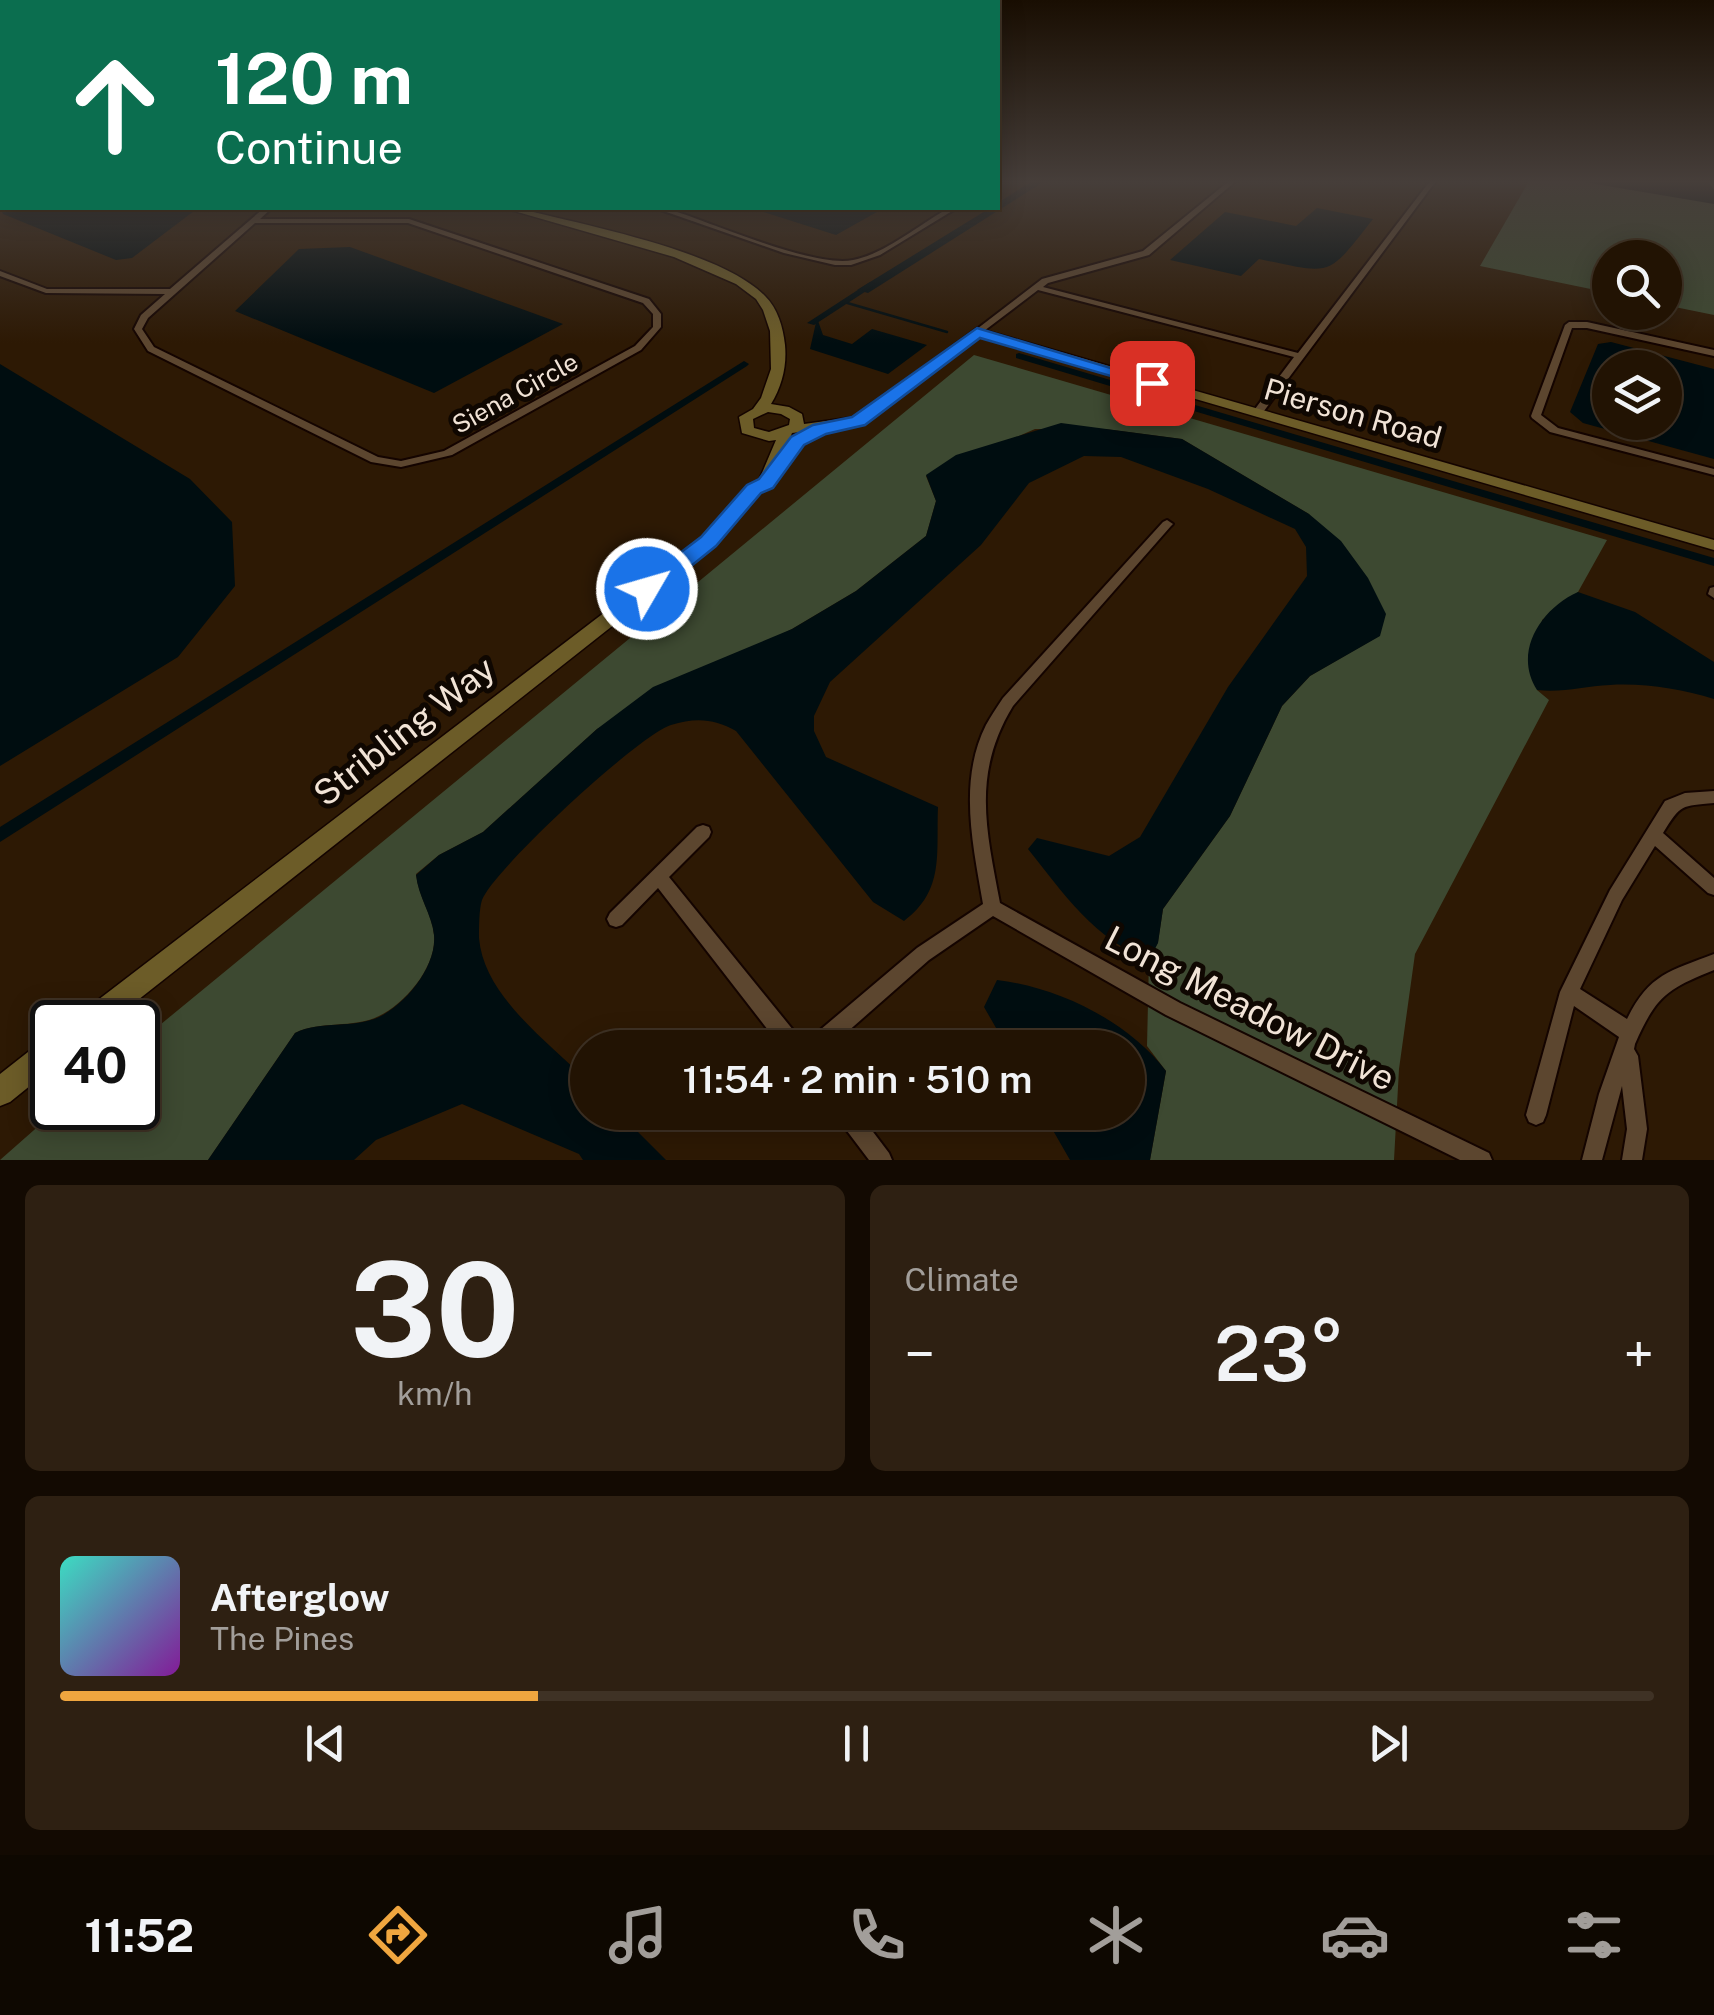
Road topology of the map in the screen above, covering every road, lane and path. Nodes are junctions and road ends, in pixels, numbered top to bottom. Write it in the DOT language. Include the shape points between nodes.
graph roads {
  1 [pos="237,235"];
  2 [pos="451,235"];
  3 [pos="596,235"];
  4 [pos="746,235"];
  5 [pos="906,235"];
  6 [pos="1168,235"];
  7 [pos="1391,235"];
  8 [pos="0,274"];
  9 [pos="1035,287"];
  10 [pos="172,292"];
  11 [pos="977,332"];
  12 [pos="1714,353"];
  13 [pos="1300,356"];
  14 [pos="778,365"];
  15 [pos="782,387"];
  16 [pos="759,410"];
  17 [pos="1257,413"];
  18 [pos="790,422"];
  19 [pos="837,422"];
  20 [pos="756,435"];
  21 [pos="1714,472"];
  22 [pos="761,484"];
  23 [pos="1166,524"];
  24 [pos="1714,546"];
  25 [pos="1714,797"];
  26 [pos="703,832"];
  27 [pos="1653,834"];
  28 [pos="658,876"];
  29 [pos="1714,888"];
  30 [pos="992,907"];
  31 [pos="616,919"];
  32 [pos="1714,962"];
  33 [pos="1570,992"];
  34 [pos="118,1000"];
  35 [pos="781,1030"];
  36 [pos="835,1030"];
  37 [pos="1628,1040"];
  38 [pos="30,1069"];
  39 [pos="0,1092"];
  40 [pos="1536,1115"];
  41 [pos="859,1130"];
  42 [pos="882,1160"];
  43 [pos="1482,1160"];
  44 [pos="1592,1160"];
  45 [pos="1632,1160"];
  1 -- 10 [label="street, Siena Circle"];
  2 -- 10 [label="street, Siena Circle" via="646,300 657,327 638,348 448,453 401,464 375,460 151,349 138,330"];
  3 -- 14 [label="street" via="728,276 770,310"];
  4 -- 5 [label="street" via="815,262 839,264 866,258"];
  6 -- 9 [label="street" via="1146,253"];
  7 -- 13 [label="street"];
  8 -- 10 [label="street" via="46,291"];
  9 -- 11 [label="street"];
  9 -- 13 [label="street"];
  11 -- 17 [label="street, Pierson Road"];
  11 -- 19 [label="street" via="864,416"];
  12 -- 21 [label="street" via="1570,325 1536,416 1554,430"];
  13 -- 17 [label="street"];
  14 -- 15 [label="street"];
  14 -- 16 [label="street" via="772,394"];
  15 -- 18 [label="street"];
  15 -- 19 [label="street" via="800,408"];
  16 -- 18 [label="street"];
  16 -- 20 [label="street" via="743,424"];
  17 -- 24 [label="street, Pierson Road"];
  18 -- 19 [label="street"];
  18 -- 20 [label="street"];
  18 -- 22 [label="street, Stribling Way"];
  19 -- 22 [label="street" via="798,441"];
  20 -- 22 [label="street" via="764,454"];
  22 -- 34 [label="street, Stribling Way" via="709,541"];
  23 -- 30 [label="street" via="990,729 975,795"];
  25 -- 27 [label="street" via="1670,806"];
  26 -- 28 [label="street"];
  27 -- 29 [label="street"];
  27 -- 33 [label="street"];
  28 -- 31 [label="street"];
  28 -- 35 [label="street"];
  30 -- 36 [label="street" via="922,954"];
  30 -- 43 [label="street, Long Meadow Drive" via="1188,1017"];
  32 -- 37 [label="street" via="1656,990"];
  33 -- 37 [label="street"];
  33 -- 40 [label="street"];
  37 -- 44 [label="street"];
  37 -- 45 [label="street" via="1637,1129"];
  38 -- 39 [label="street"];
  41 -- 42 [label="street"];
}
